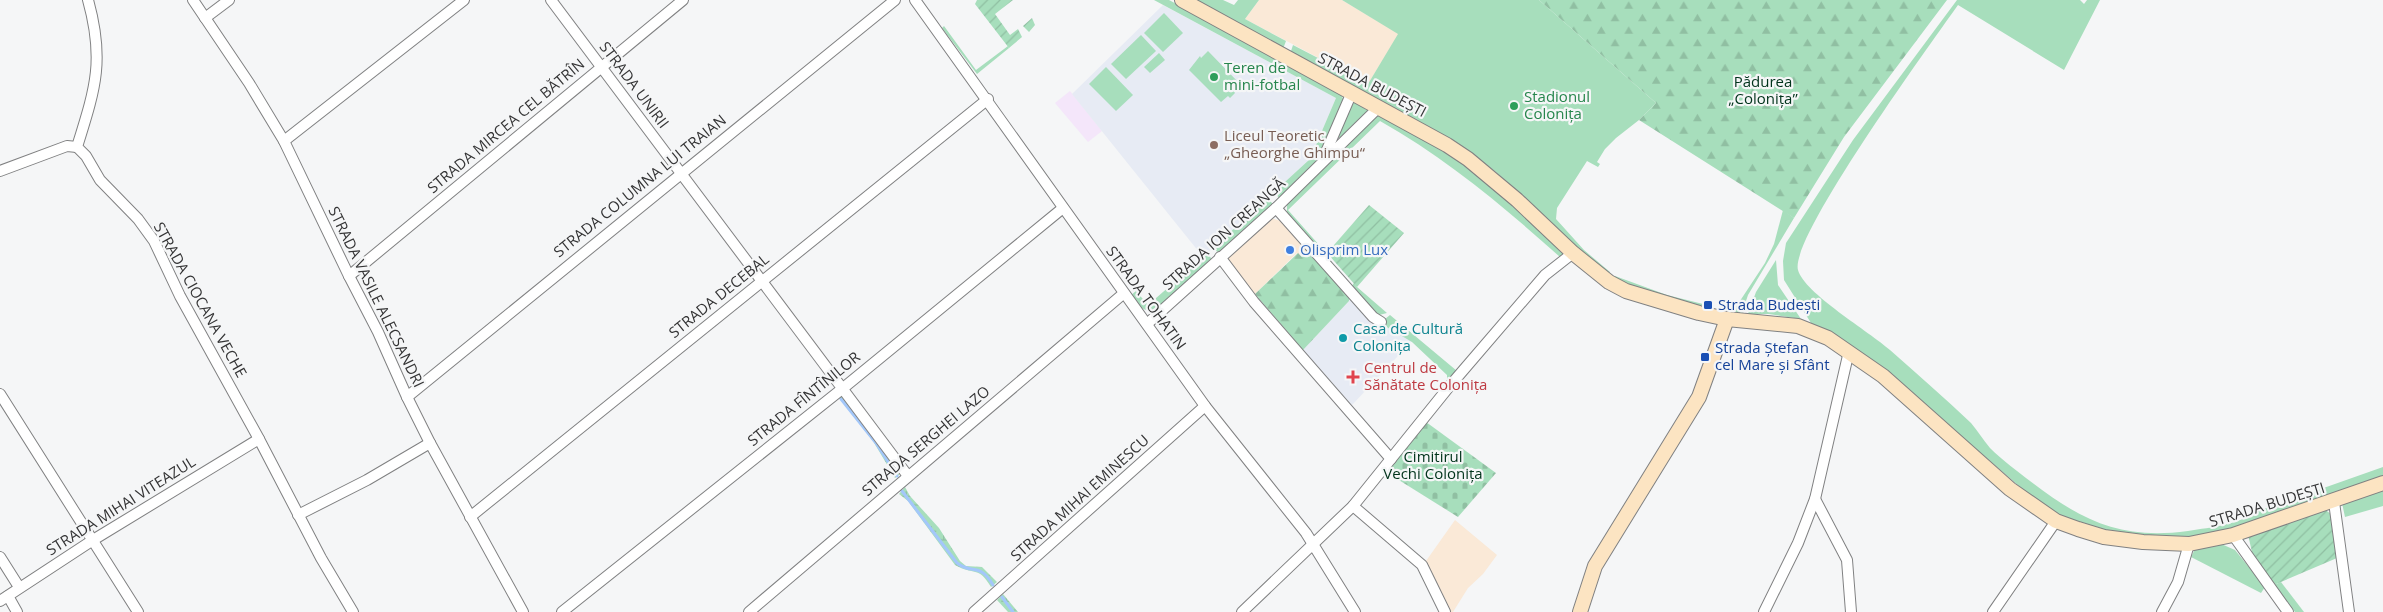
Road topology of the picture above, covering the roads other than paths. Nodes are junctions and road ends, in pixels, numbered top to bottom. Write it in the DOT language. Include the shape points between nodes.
graph roads {
  1 [pos="88,0"];
  2 [pos="193,0"];
  3 [pos="229,0"];
  4 [pos="464,0"];
  5 [pos="551,0"];
  6 [pos="683,0"];
  7 [pos="895,0"];
  8 [pos="915,0"];
  9 [pos="1182,0"];
  10 [pos="206,18"];
  11 [pos="601,66"];
  12 [pos="1352,92"];
  13 [pos="988,99"];
  14 [pos="1379,107"];
  15 [pos="284,141"];
  16 [pos="77,147"];
  17 [pos="1320,165"];
  18 [pos="0,171"];
  19 [pos="680,172"];
  20 [pos="1064,208"];
  21 [pos="1276,208"];
  22 [pos="1572,253"];
  23 [pos="1220,257"];
  24 [pos="349,276"];
  25 [pos="761,280"];
  26 [pos="1123,294"];
  27 [pos="1727,319"];
  28 [pos="1381,322"];
  29 [pos="1147,324"];
  30 [pos="1848,351"];
  31 [pos="842,390"];
  32 [pos="0,394"];
  33 [pos="407,397"];
  34 [pos="1205,406"];
  35 [pos="259,439"];
  36 [pos="430,443"];
  37 [pos="1391,459"];
  38 [pos="908,476"];
  39 [pos="2383,483"];
  40 [pos="1815,499"];
  41 [pos="2334,502"];
  42 [pos="1353,506"];
  43 [pos="298,515"];
  44 [pos="470,517"];
  45 [pos="2056,521"];
  46 [pos="2233,535"];
  47 [pos="93,540"];
  48 [pos="2189,544"];
  49 [pos="1314,545"];
  50 [pos="0,557"];
  51 [pos="19,587"];
  52 [pos="4,598"];
  53 [pos="17,612"];
  54 [pos="138,612"];
  55 [pos="353,612"];
  56 [pos="523,612"];
  57 [pos="562,612"];
  58 [pos="749,612"];
  59 [pos="974,612"];
  60 [pos="1242,612"];
  61 [pos="1355,612"];
  62 [pos="1446,612"];
  63 [pos="1580,612"];
  64 [pos="1764,612"];
  65 [pos="1851,612"];
  66 [pos="1993,612"];
  67 [pos="2162,612"];
  68 [pos="2288,612"];
  69 [pos="2349,612"];
  1 -- 16 [label="street" via="98,58 92,100"];
  2 -- 10 [label="street, STRADA VASILE ALECSANDRI"];
  3 -- 10 [label="street"];
  4 -- 15 [label="street"];
  5 -- 11 [label="street, STRADA UNIRII"];
  6 -- 11 [label="street, STRADA MIRCEA CEL BĂTRÎN"];
  7 -- 19 [label="street, STRADA COLUMNA LUI TRAIAN"];
  8 -- 13 [label="street, STRADA TOHATIN"];
  9 -- 12 [label="street, STRADA BUDEȘTI"];
  10 -- 15 [label="street, STRADA VASILE ALECSANDRI"];
  11 -- 19 [label="street, STRADA UNIRII"];
  11 -- 24 [label="street, STRADA MIRCEA CEL BĂTRÎN"];
  12 -- 14 [label="street, STRADA BUDEȘTI"];
  12 -- 17 [label="street, STRADA ION CREANGĂ"];
  13 -- 20 [label="street, STRADA TOHATIN"];
  13 -- 25 [label="street, STRADA DECEBAL"];
  14 -- 17 [label="street, STRADA ION CREANGĂ"];
  14 -- 22 [label="street, STRADA BUDEȘTI" via="1468,159"];
  15 -- 24 [label="street, STRADA VASILE ALECSANDRI"];
  16 -- 18 [label="street" via="67,146"];
  16 -- 35 [label="street, STRADA CIOCANA VECHE" via="100,180 138,219 154,241 180,296"];
  17 -- 21 [label="street, STRADA ION CREANGĂ"];
  19 -- 25 [label="street, STRADA UNIRII"];
  19 -- 33 [label="street, STRADA COLUMNA LUI TRAIAN"];
  20 -- 26 [label="street, STRADA TOHATIN"];
  20 -- 31 [label="street, STRADA FÎNTÎNILOR"];
  21 -- 23 [label="street, STRADA ION CREANGĂ"];
  21 -- 28 [label="street" via="1368,312"];
  22 -- 27 [label="street, STRADA BUDEȘTI" via="1603,278 1626,291"];
  22 -- 37 [label="street" via="1545,275"];
  23 -- 29 [label="street, STRADA ION CREANGĂ"];
  23 -- 37 [label="street" via="1254,302"];
  24 -- 33 [label="street, STRADA VASILE ALECSANDRI"];
  25 -- 31 [label="street, STRADA UNIRII"];
  25 -- 44 [label="street, STRADA DECEBAL"];
  26 -- 29 [label="street, STRADA TOHATIN"];
  26 -- 38 [label="street, STRADA SERGHEI LAZO"];
  27 -- 30 [label="street, STRADA BUDEȘTI" via="1798,326 1828,338"];
  27 -- 63 [label="street" via="1699,397 1596,566"];
  29 -- 34 [label="street, STRADA TOHATIN"];
  30 -- 40 [label="street"];
  30 -- 45 [label="street, STRADA BUDEȘTI" via="1883,376 2010,489"];
  31 -- 38 [label="street, STRADA UNIRII"];
  31 -- 57 [label="street, STRADA FÎNTÎNILOR"];
  32 -- 47 [label="street"];
  33 -- 36 [label="street, STRADA VASILE ALECSANDRI"];
  34 -- 49 [label="street, STRADA TOHATIN"];
  34 -- 59 [label="street, STRADA MIHAI EMINESCU"];
  35 -- 43 [label="street, STRADA CIOCANA VECHE"];
  35 -- 47 [label="street, STRADA MIHAI VITEAZUL"];
  36 -- 43 [label="street"];
  36 -- 44 [label="street, STRADA VASILE ALECSANDRI"];
  37 -- 42 [label="street"];
  38 -- 58 [label="street, STRADA SERGHEI LAZO"];
  39 -- 41 [label="street, STRADA BUDEȘTI"];
  40 -- 64 [label="street" via="1798,543"];
  40 -- 65 [label="street" via="1847,560"];
  41 -- 46 [label="street, STRADA BUDEȘTI"];
  41 -- 69 [label="street"];
  42 -- 49 [label="street"];
  42 -- 62 [label="street" via="1422,565"];
  43 -- 55 [label="street, STRADA CIOCANA VECHE"];
  44 -- 56 [label="street, STRADA VASILE ALECSANDRI"];
  45 -- 48 [label="street, STRADA BUDEȘTI" via="2104,537"];
  45 -- 66 [label="street"];
  46 -- 48 [label="street, STRADA BUDEȘTI"];
  46 -- 68 [label="street"];
  47 -- 51 [label="street, STRADA MIHAI VITEAZUL"];
  47 -- 54 [label="street"];
  48 -- 67 [label="street" via="2178,582"];
  49 -- 60 [label="street"];
  49 -- 61 [label="street, STRADA TOHATIN"];
  50 -- 51 [label="street"];
  51 -- 52 [label="street, STRADA MIHAI VITEAZUL"];
  52 -- 53 [label="street"];
}
